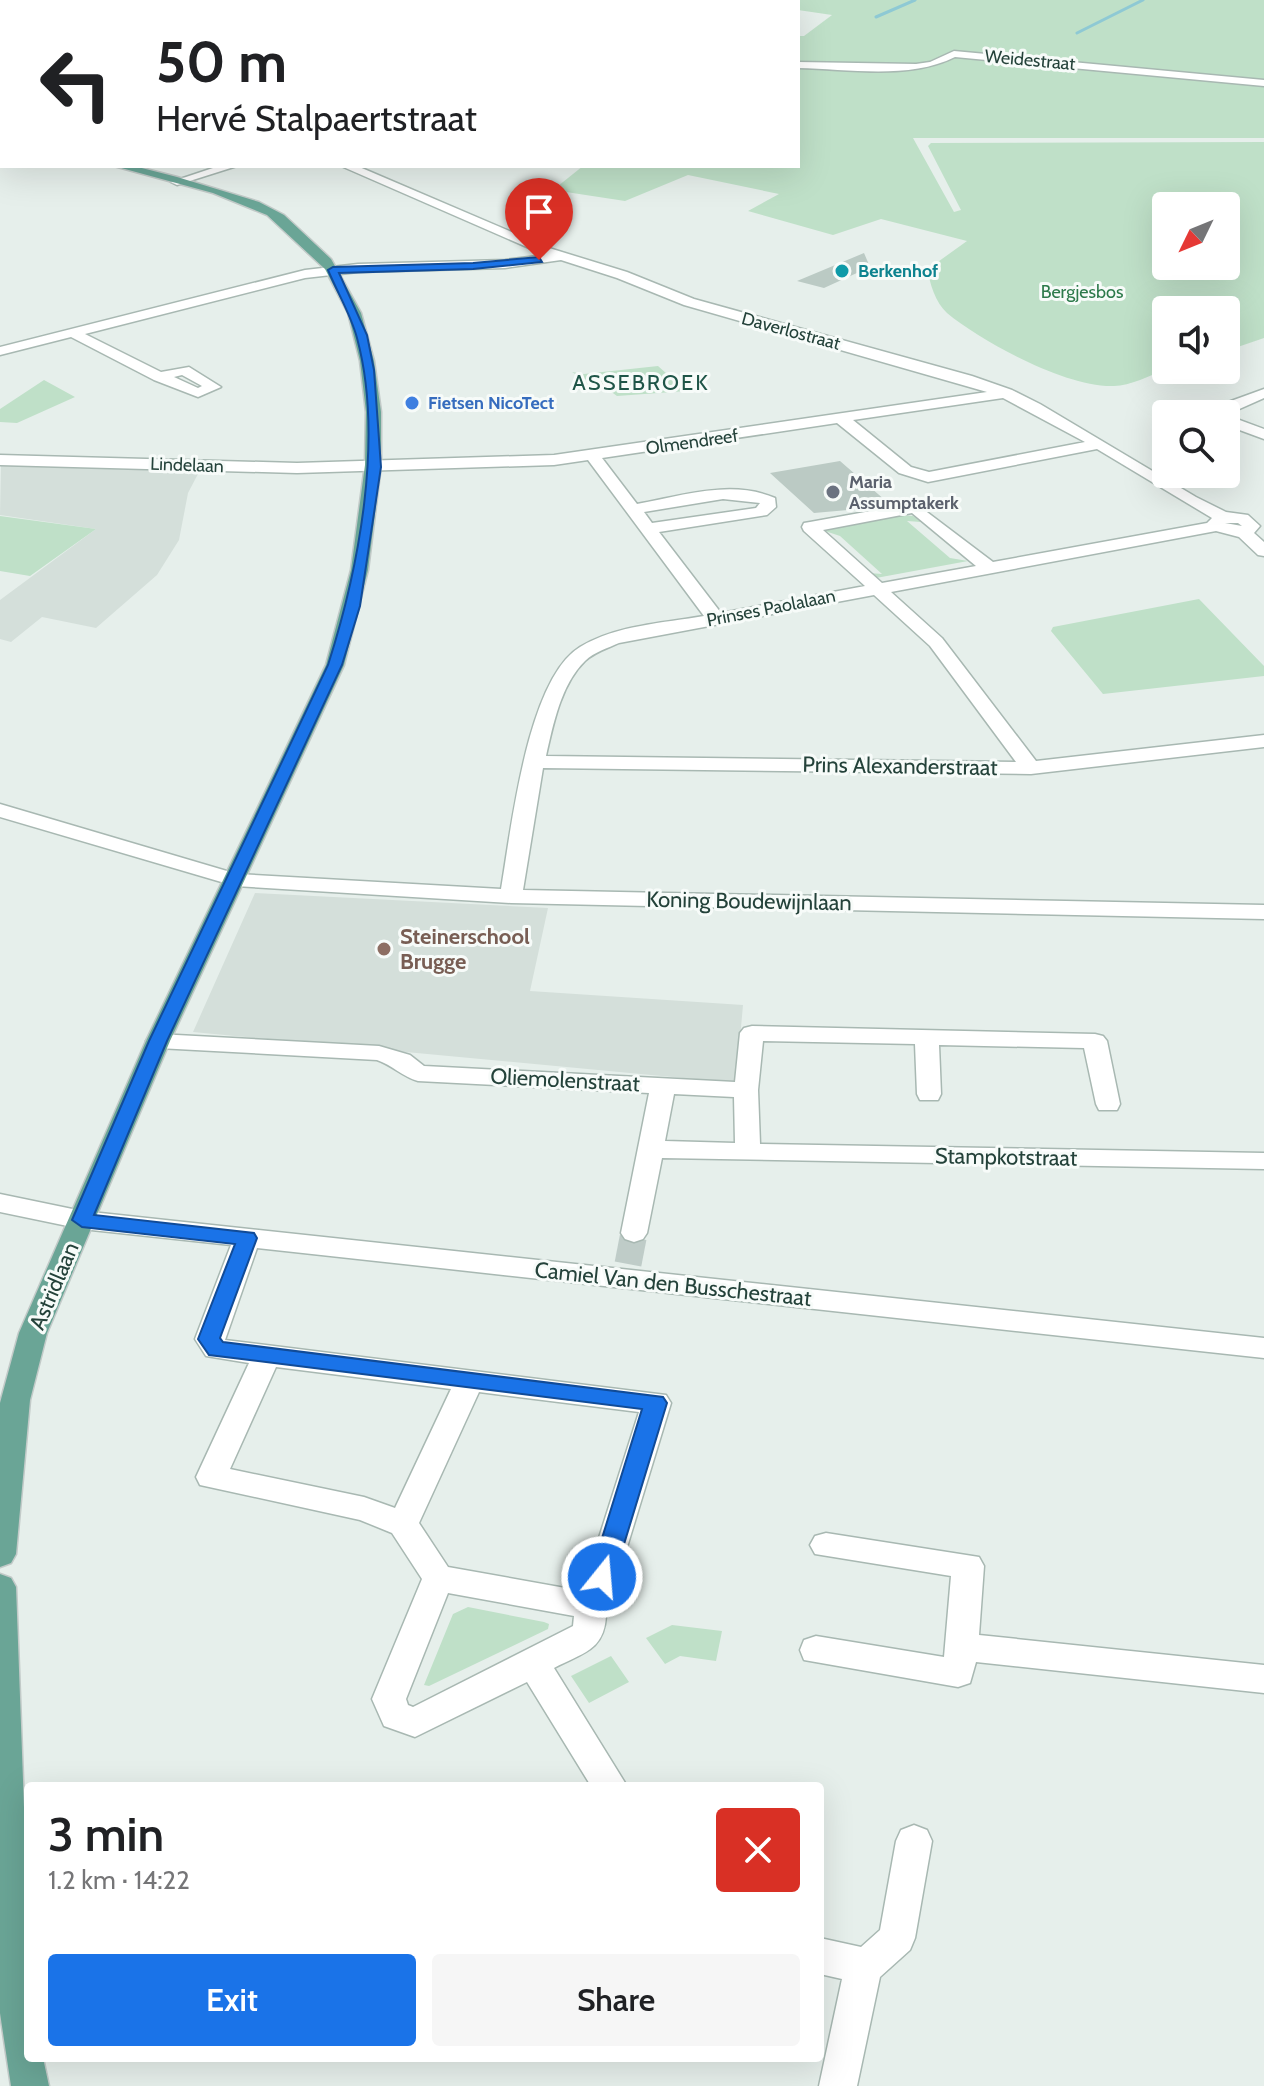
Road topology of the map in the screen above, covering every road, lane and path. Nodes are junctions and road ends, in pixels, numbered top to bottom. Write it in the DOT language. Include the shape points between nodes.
graph roads {
  1 [pos="800,65"];
  2 [pos="1264,83"];
  3 [pos="127,168"];
  4 [pos="224,168"];
  5 [pos="352,168"];
  6 [pos="177,182"];
  7 [pos="561,257"];
  8 [pos="333,270"];
  9 [pos="73,333"];
  10 [pos="0,351"];
  11 [pos="159,377"];
  12 [pos="1007,393"];
  13 [pos="1264,393"];
  14 [pos="1240,402"];
  15 [pos="842,419"];
  16 [pos="1240,425"];
  17 [pos="1264,434"];
  18 [pos="1101,444"];
  19 [pos="593,456"];
  20 [pos="0,460"];
  21 [pos="375,467"];
  22 [pos="634,509"];
  23 [pos="1220,521"];
  24 [pos="1251,523"];
  25 [pos="649,529"];
  26 [pos="1264,551"];
  27 [pos="989,568"];
  28 [pos="877,589"];
  29 [pos="716,619"];
  30 [pos="1264,741"];
  31 [pos="535,762"];
  32 [pos="1031,768"];
  33 [pos="0,810"];
  34 [pos="235,880"];
  35 [pos="511,896"];
  36 [pos="1264,912"];
  37 [pos="927,1037"];
  38 [pos="158,1041"];
  39 [pos="663,1085"];
  40 [pos="746,1090"];
  41 [pos="929,1094"];
  42 [pos="1108,1104"];
  43 [pos="651,1149"];
  44 [pos="748,1152"];
  45 [pos="1264,1161"];
  46 [pos="0,1203"];
  47 [pos="82,1220"];
  48 [pos="634,1233"];
  49 [pos="247,1238"];
  50 [pos="1264,1348"];
  51 [pos="267,1355"];
  52 [pos="470,1379"];
  53 [pos="403,1524"];
  54 [pos="826,1545"];
  55 [pos="0,1554"];
  56 [pos="438,1578"];
  57 [pos="0,1587"];
  58 [pos="593,1606"];
  59 [pos="962,1647"];
  60 [pos="816,1650"];
  61 [pos="533,1663"];
  62 [pos="1264,1679"];
  63 [pos="607,1782"];
  64 [pos="2,1807"];
  65 [pos="914,1841"];
  66 [pos="5,1884"];
  67 [pos="824,1957"];
  68 [pos="864,1966"];
  69 [pos="24,2059"];
  70 [pos="25,2062"];
  71 [pos="30,2086"];
  72 [pos="838,2086"];
  1 -- 2 [label="street, Weidestraat" via="916,67 954,54"];
  3 -- 6 [label="main road, Astridlaan"];
  4 -- 6 [label="street"];
  5 -- 7 [label="street, Daverlostraat"];
  6 -- 8 [label="main road, Astridlaan" via="269,211"];
  7 -- 8 [label="street"];
  7 -- 12 [label="street, Daverlostraat" via="713,310"];
  8 -- 9 [label="street"];
  8 -- 21 [label="main road, Astridlaan" via="362,335"];
  9 -- 10 [label="street"];
  9 -- 11 [label="street"];
  12 -- 15 [label="street, Olmendreef"];
  12 -- 18 [label="street, Daverlostraat"];
  13 -- 14 [label="street"];
  15 -- 18 [label="street" via="905,470 928,477"];
  15 -- 19 [label="street, Olmendreef"];
  16 -- 17 [label="street"];
  18 -- 23 [label="street, Daverlostraat"];
  19 -- 21 [label="street, Olmendreef"];
  19 -- 22 [label="street"];
  20 -- 21 [label="street, Lindelaan"];
  21 -- 34 [label="main road, Astridlaan" via="353,606 335,665"];
  22 -- 25 [label="street"];
  22 -- 25 [label="street" via="735,493 769,501 761,512"];
  23 -- 24 [label="street"];
  23 -- 27 [label="street, Prinses Paolalaan"];
  24 -- 26 [label="street"];
  25 -- 29 [label="street"];
  27 -- 28 [label="street, Prinses Paolalaan"];
  27 -- 28 [label="street" via="915,508 810,527"];
  28 -- 29 [label="street, Prinses Paolalaan"];
  28 -- 32 [label="street" via="936,642"];
  29 -- 31 [label="street, Prinses Paolalaan" via="614,638 577,657 557,684"];
  30 -- 32 [label="street, Prins Alexanderstraat"];
  31 -- 32 [label="street, Prins Alexanderstraat"];
  31 -- 35 [label="street, Prinses Paolalaan"];
  33 -- 34 [label="street, Koning Boudewijnlaan"];
  34 -- 35 [label="street, Koning Boudewijnlaan"];
  34 -- 38 [label="main road, Astridlaan"];
  35 -- 36 [label="street, Koning Boudewijnlaan"];
  37 -- 40 [label="street" via="752,1033"];
  37 -- 41 [label="street"];
  37 -- 42 [label="street" via="1095,1041"];
  38 -- 39 [label="street, Oliemolenstraat" via="379,1053 418,1073"];
  38 -- 47 [label="main road, Astridlaan"];
  39 -- 40 [label="street, Oliemolenstraat"];
  39 -- 43 [label="street"];
  40 -- 44 [label="street"];
  43 -- 44 [label="street, Stampkotstraat"];
  43 -- 48 [label="street"];
  44 -- 45 [label="street, Stampkotstraat"];
  46 -- 47 [label="street, Camiel Van den Busschestraat"];
  47 -- 49 [label="street, Camiel Van den Busschestraat"];
  47 -- 55 [label="main road, Astridlaan" via="33,1333 15,1400"];
  49 -- 50 [label="street, Camiel Van den Busschestraat" via="627,1272"];
  49 -- 51 [label="street" via="209,1343 216,1349"];
  51 -- 52 [label="street"];
  51 -- 53 [label="street" via="211,1477 364,1509"];
  52 -- 53 [label="street"];
  52 -- 58 [label="street" via="656,1403"];
  53 -- 56 [label="street"];
  54 -- 59 [label="street" via="968,1566"];
  56 -- 58 [label="street"];
  56 -- 61 [label="street" via="389,1699 396,1716 415,1722"];
  57 -- 64 [label="main road"];
  58 -- 61 [label="street" via="589,1633"];
  59 -- 60 [label="street" via="958,1673"];
  59 -- 62 [label="street"];
  61 -- 63 [label="street"];
  64 -- 66 [label="main road"];
  65 -- 68 [label="street" via="897,1938"];
  66 -- 69 [label="main road"];
  67 -- 68 [label="street"];
  68 -- 72 [label="street"];
  70 -- 71 [label="main road"];
}
